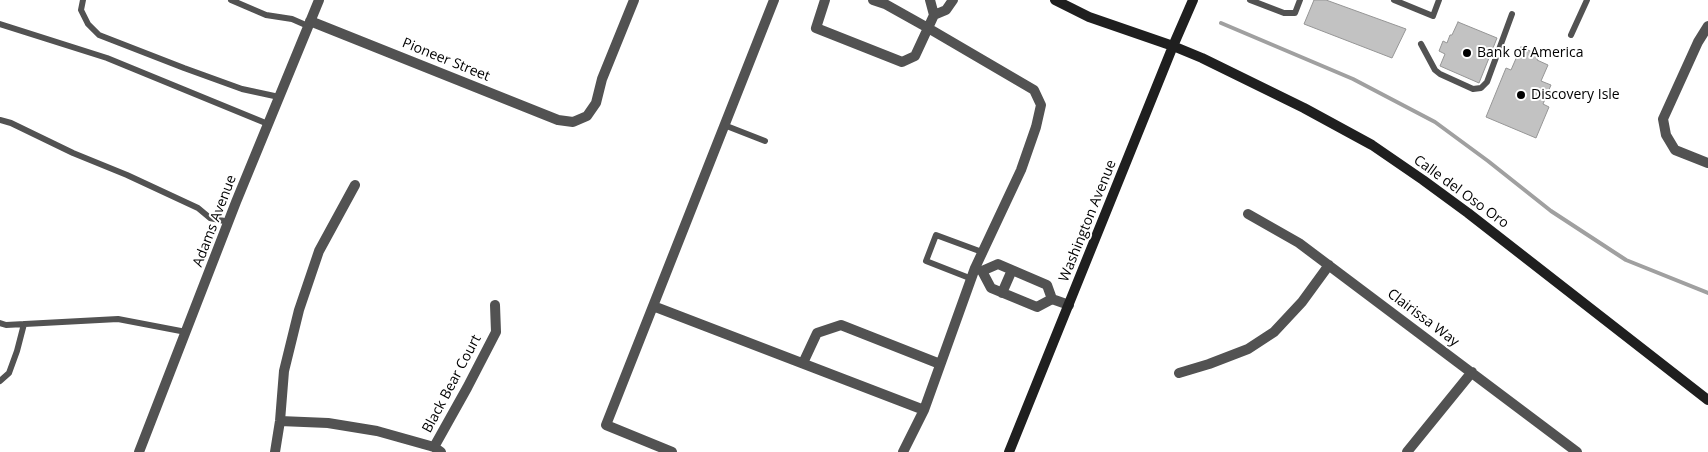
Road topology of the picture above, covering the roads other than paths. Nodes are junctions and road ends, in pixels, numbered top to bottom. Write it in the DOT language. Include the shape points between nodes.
graph roads {
  1 [pos="83,0"];
  2 [pos="231,0"];
  3 [pos="318,0"];
  4 [pos="634,0"];
  5 [pos="774,0"];
  6 [pos="825,0"];
  7 [pos="873,0"];
  8 [pos="930,0"];
  9 [pos="953,0"];
  10 [pos="1055,0"];
  11 [pos="1193,0"];
  12 [pos="1250,0"];
  13 [pos="1300,0"];
  14 [pos="1394,0"];
  15 [pos="1439,0"];
  16 [pos="1587,0"];
  17 [pos="1512,14"];
  18 [pos="934,15"];
  19 [pos="309,23"];
  20 [pos="0,24"];
  21 [pos="1708,26"];
  22 [pos="928,28"];
  23 [pos="1570,35"];
  24 [pos="1421,44"];
  25 [pos="1172,46"];
  26 [pos="279,97"];
  27 [pos="0,120"];
  28 [pos="268,124"];
  29 [pos="724,125"];
  30 [pos="765,141"];
  31 [pos="1708,163"];
  32 [pos="356,185"];
  33 [pos="1248,214"];
  34 [pos="228,222"];
  35 [pos="982,252"];
  36 [pos="1329,265"];
  37 [pos="979,270"];
  38 [pos="1012,270"];
  39 [pos="972,279"];
  40 [pos="1002,293"];
  41 [pos="1052,299"];
  42 [pos="495,305"];
  43 [pos="1069,305"];
  44 [pos="653,306"];
  45 [pos="0,323"];
  46 [pos="24,324"];
  47 [pos="186,332"];
  48 [pos="803,363"];
  49 [pos="940,364"];
  50 [pos="1179,372"];
  51 [pos="1472,372"];
  52 [pos="0,381"];
  53 [pos="1708,400"];
  54 [pos="924,410"];
  55 [pos="280,422"];
  56 [pos="438,450"];
  57 [pos="138,452"];
  58 [pos="275,452"];
  59 [pos="672,452"];
  60 [pos="903,452"];
  61 [pos="1009,452"];
  62 [pos="1407,452"];
  63 [pos="1577,452"];
  1 -- 26 [label="lane" via="82,10 88,24 99,35 242,89"];
  2 -- 19 [label="lane" via="266,15"];
  3 -- 19 [label="street, Adams Avenue"];
  4 -- 19 [label="street, Pioneer Street" via="596,102 587,116 573,122 558,120"];
  5 -- 29 [label="street"];
  6 -- 22 [label="street" via="816,28 902,62 915,56"];
  7 -- 22 [label="street"];
  8 -- 18 [label="street"];
  9 -- 18 [label="street" via="946,10"];
  10 -- 25 [label="main road, Calle del Oso Oro" via="1089,17"];
  11 -- 25 [label="main road, Washington Avenue"];
  12 -- 13 [label="lane" via="1284,13 1295,13"];
  14 -- 15 [label="lane" via="1433,16"];
  16 -- 23 [label="lane"];
  17 -- 24 [label="lane" via="1487,82 1481,88 1473,89 1440,74"];
  18 -- 22 [label="street"];
  19 -- 26 [label="street, Adams Avenue"];
  20 -- 28 [label="lane" via="107,58"];
  21 -- 31 [label="street" via="1663,119 1666,135 1675,150"];
  22 -- 35 [label="street" via="1034,90 1041,105 1021,170"];
  25 -- 43 [label="main road, Washington Avenue"];
  25 -- 53 [label="main road, Calle del Oso Oro" via="1304,108 1394,160 1468,213"];
  26 -- 28 [label="street, Adams Avenue"];
  27 -- 34 [label="lane" via="198,208 210,218"];
  28 -- 34 [label="street, Adams Avenue"];
  29 -- 30 [label="lane"];
  29 -- 44 [label="street"];
  32 -- 55 [label="street" via="319,251 299,310 284,371"];
  33 -- 36 [label="street, Clairissa Way" via="1299,243"];
  34 -- 47 [label="street, Adams Avenue"];
  35 -- 37 [label="street"];
  35 -- 39 [label="lane" via="936,235 926,261"];
  36 -- 50 [label="street" via="1302,302 1274,332 1248,349"];
  36 -- 51 [label="street, Clairissa Way"];
  37 -- 38 [label="street" via="998,264"];
  37 -- 39 [label="street"];
  37 -- 40 [label="street" via="991,288"];
  38 -- 40 [label="street"];
  38 -- 41 [label="street" via="1047,285"];
  39 -- 49 [label="street"];
  40 -- 41 [label="street" via="1037,307"];
  41 -- 43 [label="street"];
  42 -- 56 [label="street, Black Bear Court" via="496,332"];
  43 -- 61 [label="main road, Washington Avenue"];
  44 -- 48 [label="street"];
  44 -- 59 [label="street" via="606,425"];
  45 -- 46 [label="lane"];
  46 -- 47 [label="lane" via="118,319"];
  46 -- 52 [label="lane" via="10,373"];
  47 -- 57 [label="street, Adams Avenue"];
  48 -- 49 [label="street" via="817,333 842,325"];
  48 -- 54 [label="street"];
  49 -- 54 [label="street"];
  51 -- 62 [label="street"];
  51 -- 63 [label="street, Clairissa Way"];
  54 -- 60 [label="street"];
  55 -- 56 [label="street" via="328,423 377,431"];
  55 -- 58 [label="street"];
}
